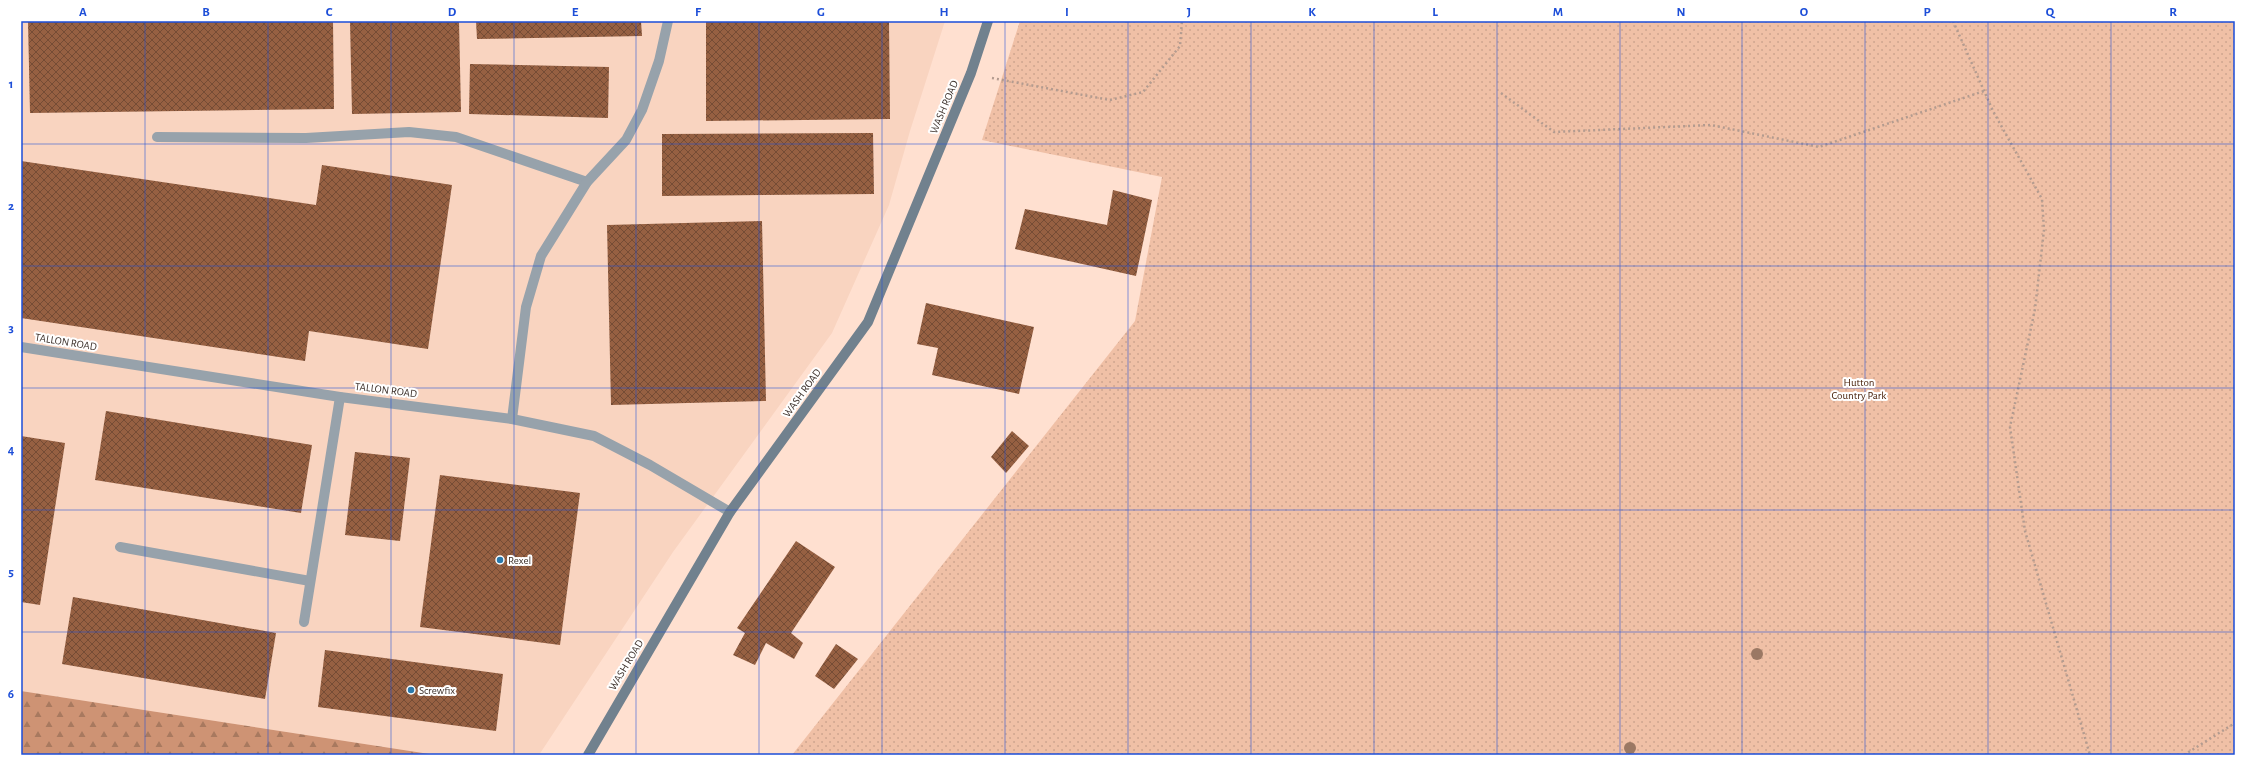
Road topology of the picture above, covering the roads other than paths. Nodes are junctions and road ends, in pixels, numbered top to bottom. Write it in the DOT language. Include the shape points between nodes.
graph roads {
  1 [pos="668,21"];
  2 [pos="988,21"];
  3 [pos="157,137"];
  4 [pos="586,182"];
  5 [pos="21,347"];
  6 [pos="340,396"];
  7 [pos="512,419"];
  8 [pos="730,512"];
  9 [pos="120,547"];
  10 [pos="310,581"];
  11 [pos="304,622"];
  12 [pos="588,755"];
  1 -- 4 [label="street" via="659,61 642,110 626,140"];
  2 -- 8 [label="street, WASH ROAD" via="971,73 868,322"];
  3 -- 4 [label="street" via="306,138 409,132 456,137"];
  4 -- 7 [label="street" via="541,256 526,307"];
  5 -- 6 [label="street, TALLON ROAD"];
  6 -- 7 [label="street, TALLON ROAD"];
  6 -- 10 [label="street"];
  7 -- 8 [label="street, TALLON ROAD" via="594,436 650,465"];
  8 -- 12 [label="street, WASH ROAD"];
  9 -- 10 [label="street"];
  10 -- 11 [label="street"];
}
